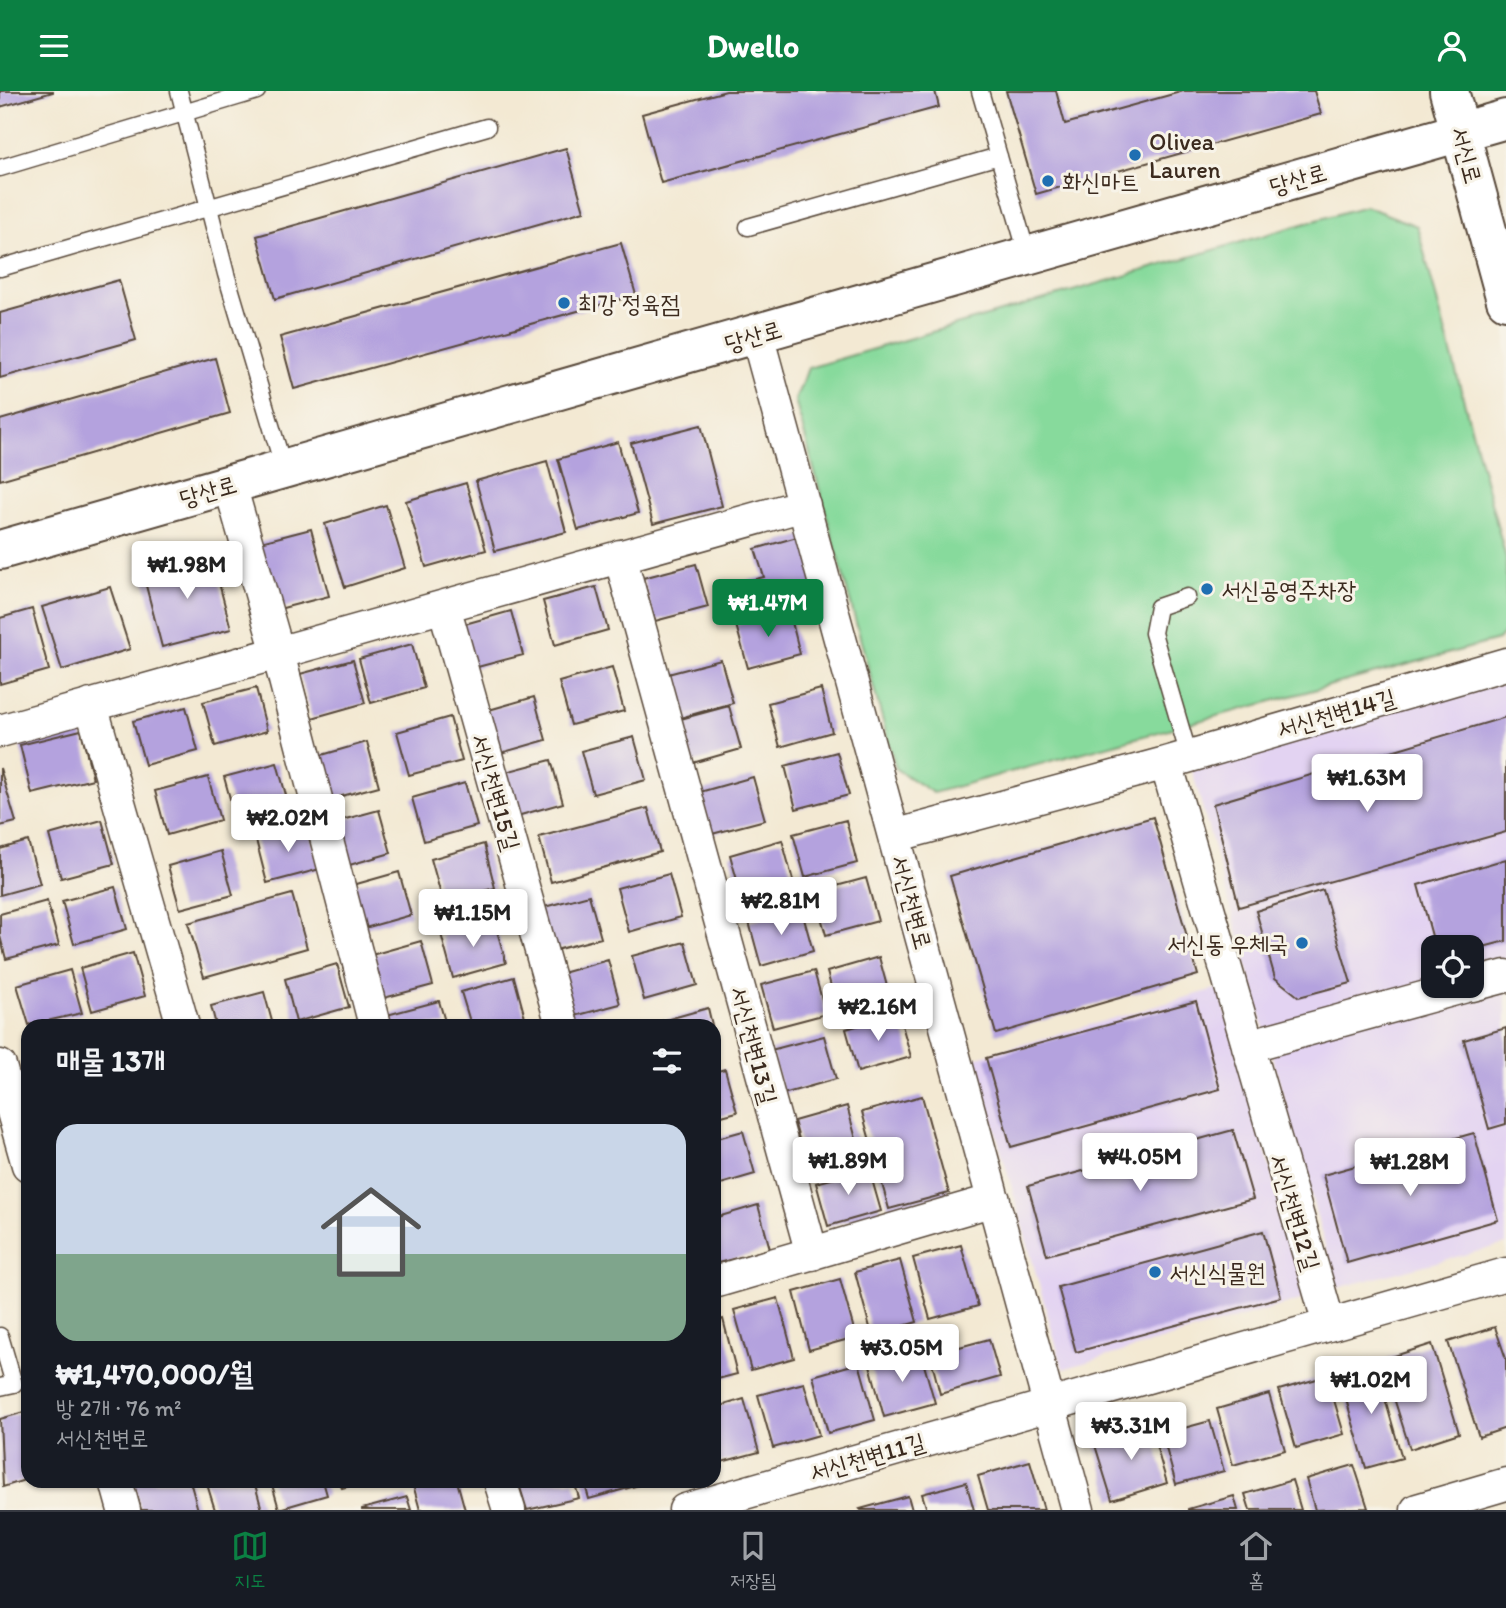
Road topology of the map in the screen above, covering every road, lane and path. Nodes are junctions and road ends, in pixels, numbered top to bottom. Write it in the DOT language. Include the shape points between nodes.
graph roads {
  1 [pos="179,91"];
  2 [pos="257,91"];
  3 [pos="980,91"];
  4 [pos="1449,91"];
  5 [pos="184,113"];
  6 [pos="1506,119"];
  7 [pos="487,127"];
  8 [pos="1461,132"];
  9 [pos="999,156"];
  10 [pos="0,168"];
  11 [pos="209,207"];
  12 [pos="748,227"];
  13 [pos="1029,258"];
  14 [pos="0,268"];
  15 [pos="1506,300"];
  16 [pos="757,335"];
  17 [pos="284,470"];
  18 [pos="230,485"];
  19 [pos="804,505"];
  20 [pos="0,550"];
  21 [pos="620,556"];
  22 [pos="1187,597"];
  23 [pos="444,606"];
  24 [pos="278,653"];
  25 [pos="1506,664"];
  26 [pos="91,705"];
  27 [pos="0,731"];
  28 [pos="1178,759"];
  29 [pos="894,836"];
  30 [pos="1506,975"];
  31 [pos="1484,981"];
  32 [pos="1423,998"];
  33 [pos="181,1019"];
  34 [pos="374,1019"];
  35 [pos="560,1019"];
  36 [pos="1248,1046"];
  37 [pos="0,1066"];
  38 [pos="21,1140"];
  39 [pos="994,1200"];
  40 [pos="811,1254"];
  41 [pos="1506,1274"];
  42 [pos="721,1280"];
  43 [pos="1329,1324"];
  44 [pos="0,1336"];
  45 [pos="0,1387"];
  46 [pos="1049,1403"];
  47 [pos="1506,1484"];
  48 [pos="118,1488"];
  49 [pos="502,1488"];
  50 [pos="1467,1503"];
  51 [pos="124,1510"];
  52 [pos="509,1510"];
  53 [pos="685,1510"];
  54 [pos="1078,1510"];
  55 [pos="1417,1510"];
  1 -- 5 [label="lane"];
  2 -- 5 [label="lane"];
  3 -- 9 [label="lane"];
  4 -- 8 [label="street, 서신로"];
  5 -- 10 [label="lane"];
  5 -- 11 [label="lane"];
  6 -- 8 [label="street, 당산로"];
  7 -- 11 [label="lane"];
  8 -- 13 [label="street, 당산로"];
  8 -- 15 [label="street, 서신로"];
  9 -- 12 [label="lane"];
  9 -- 13 [label="lane"];
  11 -- 14 [label="lane"];
  11 -- 17 [label="lane"];
  13 -- 16 [label="street, 당산로"];
  16 -- 17 [label="street, 당산로"];
  16 -- 19 [label="street, 서신천변로"];
  17 -- 18 [label="street, 당산로"];
  18 -- 20 [label="street, 당산로"];
  18 -- 24 [label="street"];
  19 -- 21 [label="street"];
  19 -- 29 [label="street, 서신천변로"];
  21 -- 23 [label="street"];
  21 -- 40 [label="street, 서신천변13길"];
  22 -- 28 [label="lane" via="1158,607 1153,633"];
  23 -- 24 [label="street"];
  23 -- 35 [label="street, 서신천변15길"];
  24 -- 26 [label="street"];
  24 -- 34 [label="street"];
  25 -- 28 [label="street, 서신천변14길"];
  26 -- 27 [label="street"];
  26 -- 33 [label="street"];
  28 -- 29 [label="street, 서신천변14길"];
  28 -- 36 [label="street"];
  29 -- 39 [label="street, 서신천변로"];
  30 -- 31 [label="street"];
  32 -- 36 [label="street"];
  36 -- 43 [label="street, 서신천변12길"];
  37 -- 38 [label="street"];
  39 -- 40 [label="street"];
  39 -- 46 [label="street, 서신천변로"];
  40 -- 42 [label="street"];
  41 -- 43 [label="street"];
  43 -- 46 [label="street"];
  44 -- 45 [label="lane" via="14,1384"];
  46 -- 53 [label="street, 서신천변11길"];
  46 -- 54 [label="street, 서신천변로"];
  47 -- 50 [label="street"];
  48 -- 51 [label="street"];
  49 -- 52 [label="street"];
  50 -- 55 [label="street"];
}
